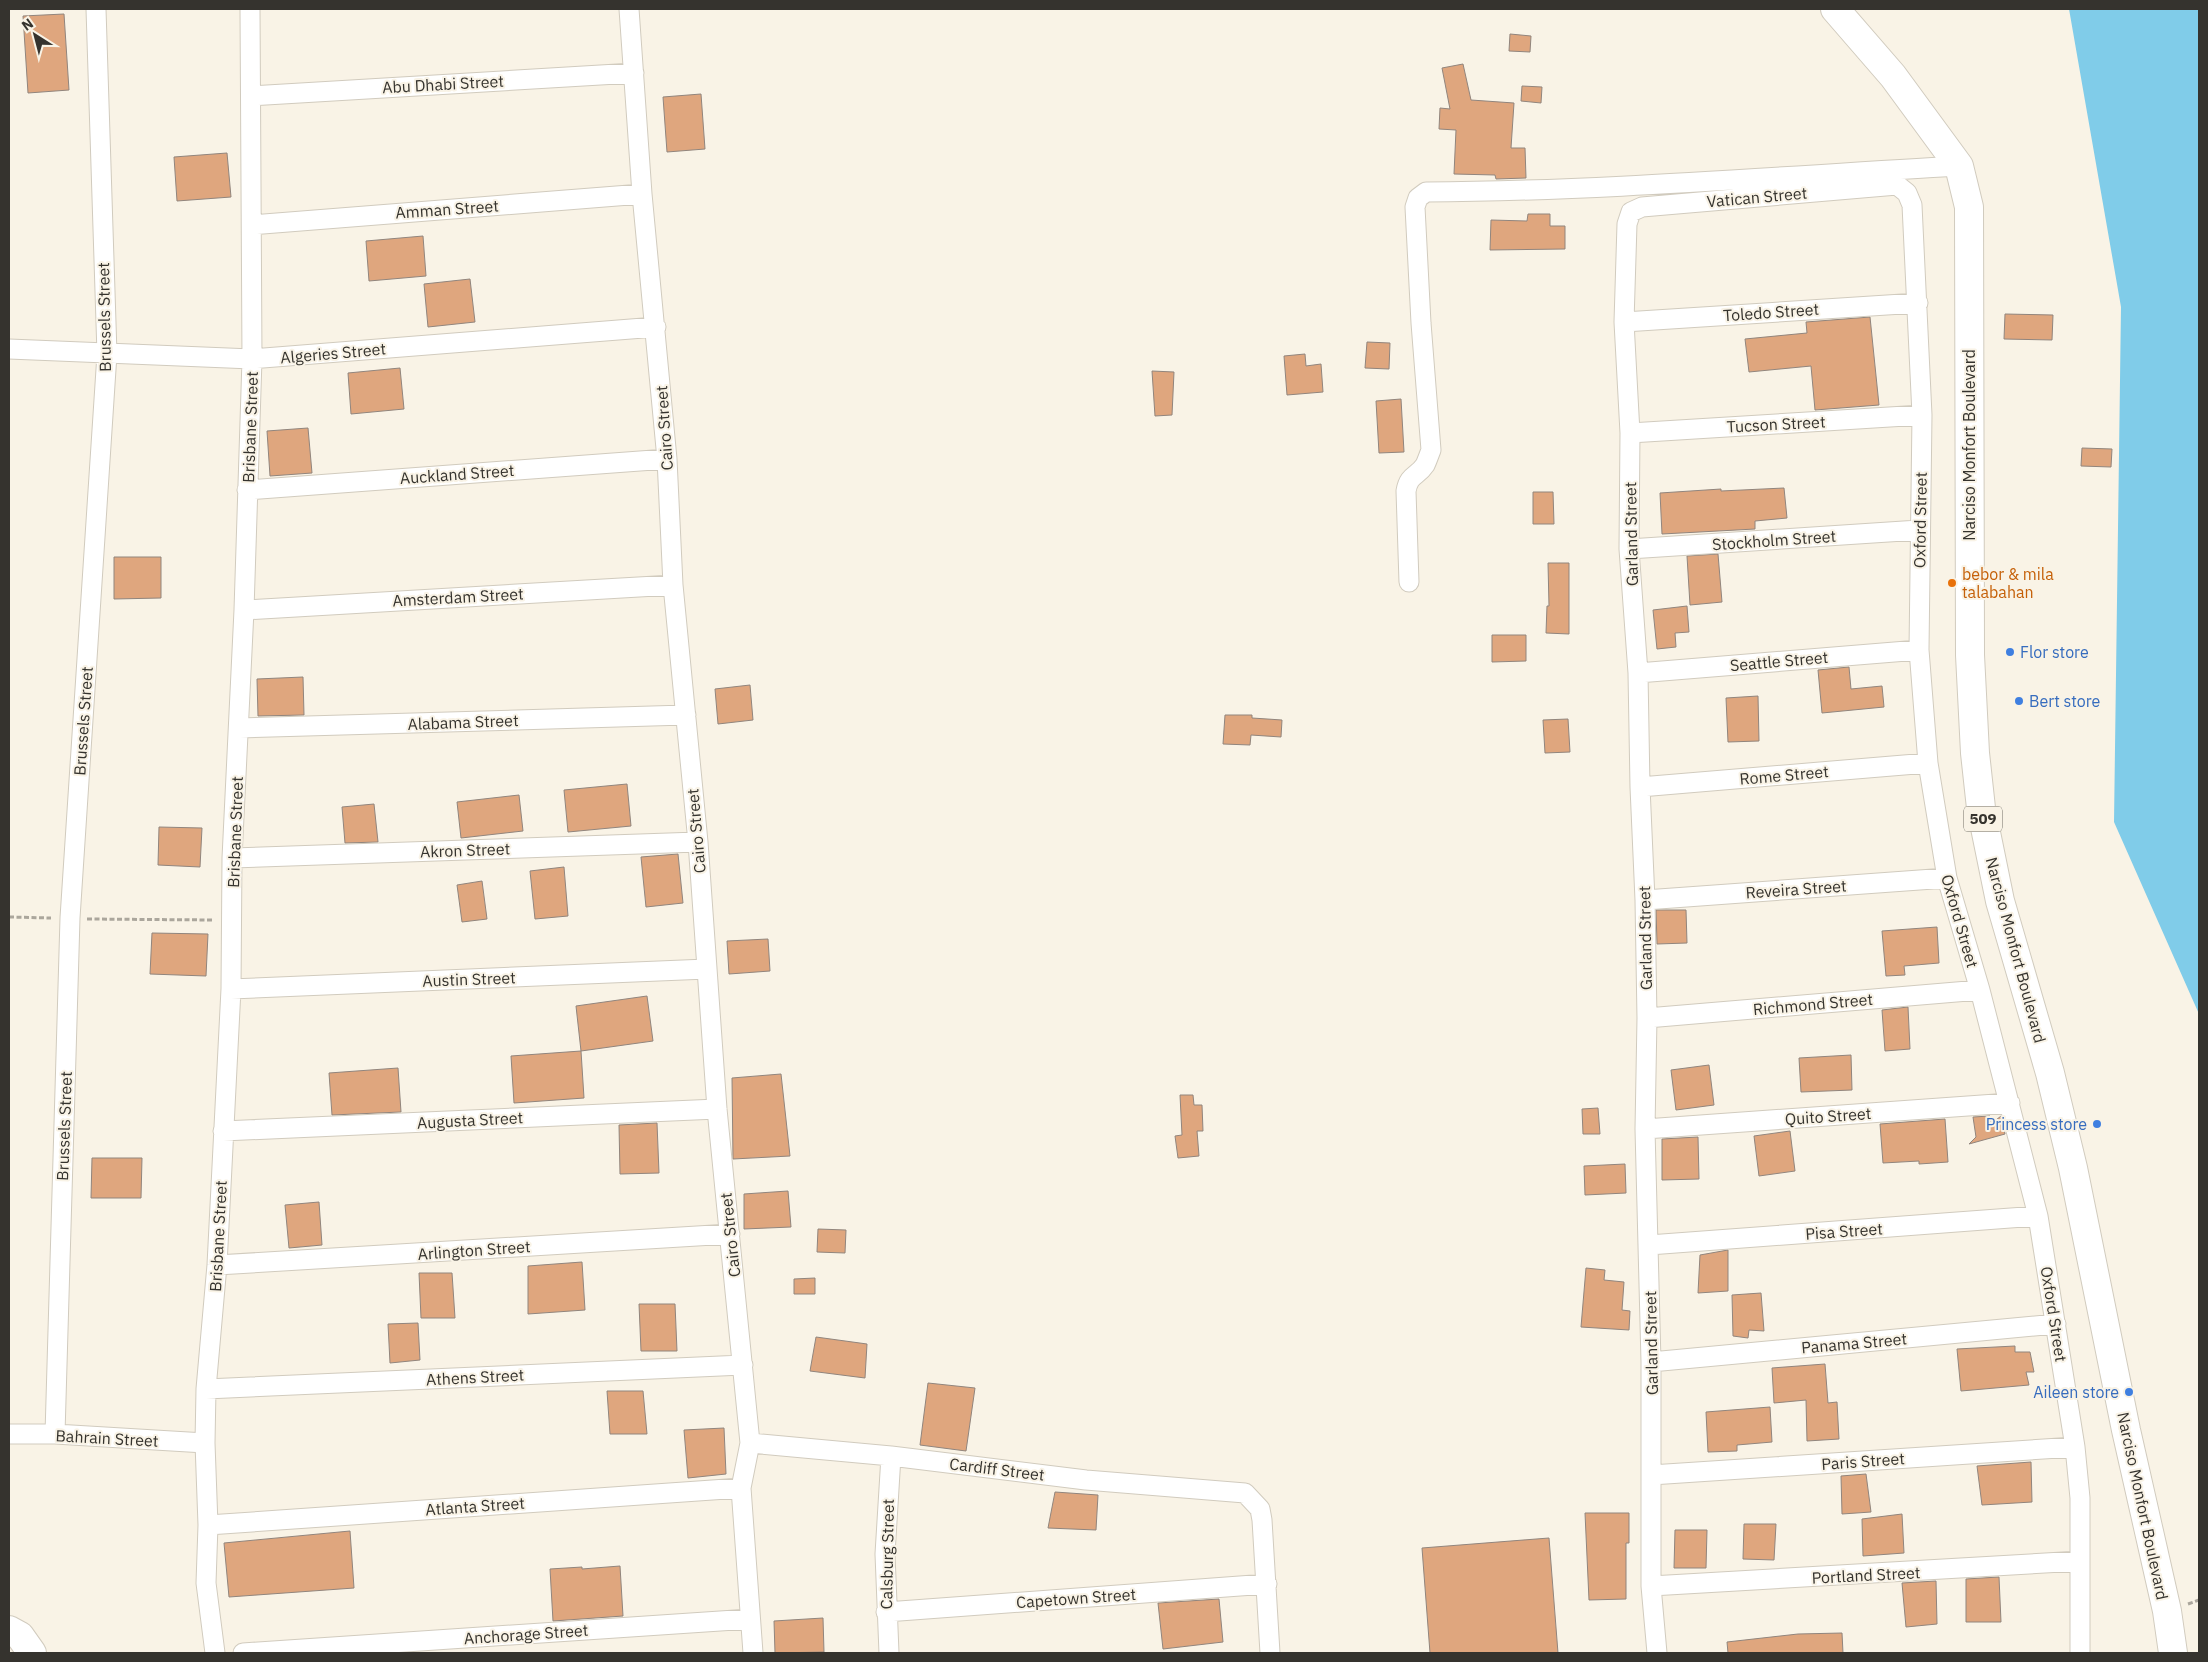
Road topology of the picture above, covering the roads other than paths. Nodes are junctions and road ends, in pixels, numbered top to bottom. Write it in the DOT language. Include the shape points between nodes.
graph roads {
  1 [pos="96,9"];
  2 [pos="250,9"];
  3 [pos="629,9"];
  4 [pos="1835,9"];
  5 [pos="634,73"];
  6 [pos="251,96"];
  7 [pos="1959,166"];
  8 [pos="1897,185"];
  9 [pos="642,194"];
  10 [pos="1627,224"];
  11 [pos="252,225"];
  12 [pos="1918,303"];
  13 [pos="1624,322"];
  14 [pos="656,327"];
  15 [pos="9,349"];
  16 [pos="107,354"];
  17 [pos="252,359"];
  18 [pos="1922,415"];
  19 [pos="1630,433"];
  20 [pos="667,459"];
  21 [pos="247,490"];
  22 [pos="1919,530"];
  23 [pos="1630,549"];
  24 [pos="1409,582"];
  25 [pos="673,584"];
  26 [pos="244,610"];
  27 [pos="1919,650"];
  28 [pos="1638,673"];
  29 [pos="686,715"];
  30 [pos="240,728"];
  31 [pos="1928,763"];
  32 [pos="1640,787"];
  33 [pos="698,842"];
  34 [pos="232,858"];
  35 [pos="1947,878"];
  36 [pos="1645,900"];
  37 [pos="707,969"];
  38 [pos="231,989"];
  39 [pos="1980,990"];
  40 [pos="1647,1018"];
  41 [pos="2010,1103"];
  42 [pos="717,1109"];
  43 [pos="1645,1129"];
  44 [pos="223,1131"];
  45 [pos="2038,1216"];
  46 [pos="730,1234"];
  47 [pos="1649,1246"];
  48 [pos="217,1266"];
  49 [pos="2056,1324"];
  50 [pos="1652,1362"];
  51 [pos="743,1365"];
  52 [pos="206,1389"];
  53 [pos="9,1434"];
  54 [pos="55,1434"];
  55 [pos="204,1443"];
  56 [pos="750,1443"];
  57 [pos="2075,1447"];
  58 [pos="891,1456"];
  59 [pos="1651,1475"];
  60 [pos="741,1488"];
  61 [pos="208,1525"];
  62 [pos="2080,1561"];
  63 [pos="1267,1584"];
  64 [pos="1651,1586"];
  65 [pos="886,1612"];
  66 [pos="750,1619"];
  67 [pos="9,1630"];
  68 [pos="32,1653"];
  69 [pos="215,1653"];
  70 [pos="243,1653"];
  71 [pos="753,1653"];
  72 [pos="888,1653"];
  73 [pos="1270,1653"];
  74 [pos="1657,1653"];
  75 [pos="2080,1653"];
  76 [pos="2173,1653"];
  1 -- 16 [label="street, Brussels Street"];
  2 -- 6 [label="street, Brisbane Street"];
  3 -- 5 [label="street, Cairo Street"];
  4 -- 7 [label="main road, Narciso Monfort Boulevard / 509" via="1893,76"];
  5 -- 6 [label="street, Abu Dhabi Street"];
  5 -- 9 [label="street, Cairo Street"];
  6 -- 11 [label="street, Brisbane Street"];
  7 -- 24 [label="street" via="1496,192 1426,192 1418,198 1415,207 1420,323 1431,450 1424,466 1407,482"];
  7 -- 76 [label="main road, Narciso Monfort Boulevard / 509" via="1969,207 1970,655 1981,808 2000,901 2050,1073 2073,1168"];
  8 -- 10 [label="street, Vatican Street" via="1642,207 1631,212"];
  8 -- 12 [label="street, Oxford Street" via="1912,205"];
  9 -- 11 [label="street, Amman Street"];
  9 -- 14 [label="street, Cairo Street"];
  10 -- 13 [label="street, Garland Street"];
  11 -- 17 [label="street, Brisbane Street"];
  12 -- 13 [label="street, Toledo Street"];
  12 -- 18 [label="street, Oxford Street"];
  13 -- 19 [label="street, Garland Street"];
  14 -- 17 [label="street, Algeries Street"];
  14 -- 20 [label="street, Cairo Street"];
  15 -- 16 [label="street, Algeries Street"];
  16 -- 17 [label="street, Algeries Street"];
  16 -- 54 [label="street, Brussels Street" via="70,918"];
  17 -- 21 [label="street, Brisbane Street"];
  18 -- 19 [label="street, Tucson Street"];
  18 -- 22 [label="street, Oxford Street"];
  19 -- 23 [label="street, Garland Street"];
  20 -- 21 [label="street, Auckland Street"];
  20 -- 25 [label="street, Cairo Street"];
  21 -- 26 [label="street, Brisbane Street"];
  22 -- 23 [label="street, Stockholm Street"];
  22 -- 27 [label="street, Oxford Street"];
  23 -- 28 [label="street, Garland Street"];
  25 -- 26 [label="street, Amsterdam Street"];
  25 -- 29 [label="street, Cairo Street"];
  26 -- 30 [label="street, Brisbane Street"];
  27 -- 28 [label="street, Seattle Street"];
  27 -- 31 [label="street, Oxford Street"];
  28 -- 32 [label="street, Garland Street"];
  29 -- 30 [label="street, Alabama Street"];
  29 -- 33 [label="street, Cairo Street"];
  30 -- 34 [label="street, Brisbane Street"];
  31 -- 32 [label="street, Rome Street"];
  31 -- 35 [label="street, Oxford Street"];
  32 -- 36 [label="street, Garland Street"];
  33 -- 34 [label="street, Akron Street"];
  33 -- 37 [label="street, Cairo Street"];
  34 -- 38 [label="street, Brisbane Street"];
  35 -- 36 [label="street, Reveira Street"];
  35 -- 39 [label="street, Oxford Street"];
  36 -- 40 [label="street, Garland Street"];
  37 -- 38 [label="street, Austin Street"];
  37 -- 42 [label="street, Cairo Street"];
  38 -- 44 [label="street, Brisbane Street"];
  39 -- 40 [label="street, Richmond Street"];
  39 -- 41 [label="street, Oxford Street"];
  40 -- 43 [label="street, Garland Street"];
  41 -- 43 [label="street, Quito Street"];
  41 -- 45 [label="street, Oxford Street"];
  42 -- 44 [label="street, Augusta Street"];
  42 -- 46 [label="street, Cairo Street"];
  43 -- 47 [label="street, Garland Street"];
  44 -- 48 [label="street, Brisbane Street"];
  45 -- 47 [label="street, Pisa Street"];
  45 -- 49 [label="street, Oxford Street"];
  46 -- 48 [label="street, Arlington Street"];
  46 -- 51 [label="street, Cairo Street"];
  47 -- 50 [label="street, Garland Street"];
  48 -- 52 [label="street, Brisbane Street"];
  49 -- 50 [label="street, Panama Street"];
  49 -- 57 [label="street, Oxford Street"];
  50 -- 59 [label="street, Garland Street"];
  51 -- 52 [label="street, Athens Street"];
  51 -- 56 [label="street, Cairo Street"];
  52 -- 55 [label="street, Brisbane Street"];
  53 -- 54 [label="street, Bahrain Street"];
  54 -- 55 [label="street, Bahrain Street"];
  55 -- 61 [label="street, Brisbane Street"];
  56 -- 58 [label="street, Cardiff Street"];
  56 -- 60 [label="street, Cairo Street"];
  57 -- 59 [label="street, Paris Street"];
  57 -- 62 [label="street, Oxford Street" via="2080,1498"];
  58 -- 63 [label="street, Cardiff Street" via="1086,1480 1245,1493 1260,1509"];
  58 -- 65 [label="street, Calsburg Street" via="885,1554"];
  59 -- 64 [label="street, Garland Street"];
  60 -- 61 [label="street, Atlanta Street"];
  60 -- 66 [label="street, Cairo Street"];
  61 -- 69 [label="street, Brisbane Street" via="206,1583"];
  62 -- 64 [label="street, Portland Street"];
  62 -- 75 [label="street, Oxford Street"];
  63 -- 65 [label="street, Capetown Street"];
  63 -- 73 [label="street"];
  64 -- 74 [label="street, Garland Street"];
  65 -- 72 [label="street, Calsburg Street"];
  66 -- 70 [label="street, Anchorage Street"];
  66 -- 71 [label="street, Cairo Street"];
  67 -- 68 [label="main road" via="20,1636"];
}
